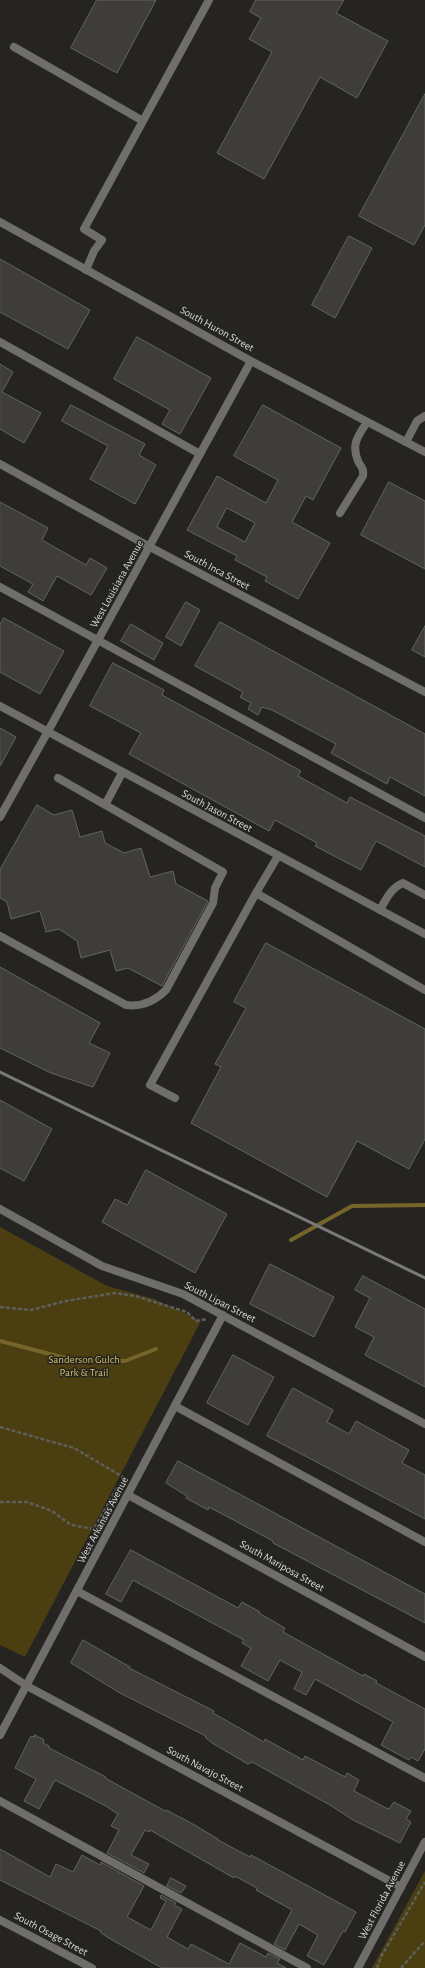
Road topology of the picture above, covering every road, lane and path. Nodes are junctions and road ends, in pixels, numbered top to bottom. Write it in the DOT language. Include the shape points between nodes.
graph roads {
  1 [pos="209,0"];
  2 [pos="14,47"];
  3 [pos="142,122"];
  4 [pos="0,222"];
  5 [pos="86,270"];
  6 [pos="0,342"];
  7 [pos="251,361"];
  8 [pos="425,416"];
  9 [pos="368,422"];
  10 [pos="406,442"];
  11 [pos="425,452"];
  12 [pos="200,454"];
  13 [pos="0,464"];
  14 [pos="340,513"];
  15 [pos="150,547"];
  16 [pos="0,587"];
  17 [pos="98,640"];
  18 [pos="425,692"];
  19 [pos="0,706"];
  20 [pos="48,733"];
  21 [pos="122,773"];
  22 [pos="58,778"];
  23 [pos="105,805"];
  24 [pos="0,817"];
  25 [pos="425,818"];
  26 [pos="278,856"];
  27 [pos="256,893"];
  28 [pos="425,895"];
  29 [pos="380,910"];
  30 [pos="425,934"];
  31 [pos="0,936"];
  32 [pos="425,990"];
  33 [pos="175,1098"];
  34 [pos="0,1209"];
  35 [pos="0,1307"];
  36 [pos="223,1315"];
  37 [pos="176,1406"];
  38 [pos="425,1424"];
  39 [pos="0,1427"];
  40 [pos="128,1495"];
  41 [pos="0,1502"];
  42 [pos="425,1542"];
  43 [pos="77,1591"];
  44 [pos="425,1656"];
  45 [pos="0,1668"];
  46 [pos="27,1686"];
  47 [pos="0,1734"];
  48 [pos="425,1778"];
  49 [pos="0,1801"];
  50 [pos="425,1842"];
  51 [pos="425,1882"];
  52 [pos="401,1887"];
  53 [pos="0,1920"];
  54 [pos="425,1941"];
  55 [pos="92,1968"];
  56 [pos="307,1968"];
  57 [pos="358,1968"];
  58 [pos="377,1968"];
  59 [pos="401,1968"];
  1 -- 3 [label="street"];
  2 -- 3 [label="street"];
  3 -- 5 [label="street" via="84,229 102,240"];
  4 -- 5 [label="street, South Huron Street"];
  5 -- 7 [label="street, South Huron Street"];
  6 -- 12 [label="street"];
  7 -- 9 [label="street, South Huron Street"];
  7 -- 12 [label="street, West Louisiana Avenue"];
  8 -- 10 [label="street" via="417,421"];
  9 -- 10 [label="street, South Huron Street"];
  9 -- 14 [label="street" via="356,438 355,453 364,469 363,476"];
  10 -- 11 [label="street, South Huron Street"];
  12 -- 15 [label="street, West Louisiana Avenue"];
  13 -- 15 [label="street, South Inca Street"];
  15 -- 17 [label="street, West Louisiana Avenue"];
  15 -- 18 [label="street, South Inca Street"];
  16 -- 17 [label="street"];
  17 -- 20 [label="street, West Louisiana Avenue"];
  17 -- 25 [label="street"];
  19 -- 20 [label="street, South Jason Street"];
  20 -- 21 [label="street, South Jason Street"];
  20 -- 24 [label="street, West Louisiana Avenue"];
  21 -- 23 [label="street"];
  21 -- 26 [label="street, South Jason Street"];
  22 -- 23 [label="street"];
  23 -- 31 [label="street" via="223,872 215,888 213,903 166,990 159,997 140,1005 126,1005"];
  26 -- 27 [label="street"];
  26 -- 29 [label="street, South Jason Street"];
  27 -- 32 [label="street"];
  27 -- 33 [label="street" via="150,1085"];
  28 -- 29 [label="street" via="403,883 396,886 388,895"];
  29 -- 30 [label="street, South Jason Street"];
  34 -- 36 [label="street, South Lipan Street" via="102,1266 183,1294"];
  35 -- 36 [label="path" via="31,1310 115,1293 135,1296 188,1312 196,1321"];
  36 -- 37 [label="street, West Arkansas Avenue"];
  36 -- 38 [label="street, South Lipan Street"];
  37 -- 40 [label="street, West Arkansas Avenue"];
  37 -- 42 [label="street"];
  39 -- 41 [label="path" via="74,1448 123,1477 94,1529 71,1524 52,1511 27,1502"];
  40 -- 43 [label="street, West Arkansas Avenue"];
  40 -- 44 [label="street, South Mariposa Street"];
  43 -- 46 [label="street, West Arkansas Avenue"];
  43 -- 48 [label="street"];
  45 -- 46 [label="street, South Navajo Street"];
  46 -- 47 [label="street, West Arkansas Avenue"];
  46 -- 52 [label="street, South Navajo Street"];
  49 -- 56 [label="street"];
  50 -- 52 [label="street, West Florida Avenue"];
  51 -- 58 [label="path"];
  52 -- 57 [label="street, West Florida Avenue"];
  53 -- 55 [label="street, South Osage Street"];
  54 -- 59 [label="path"];
}
